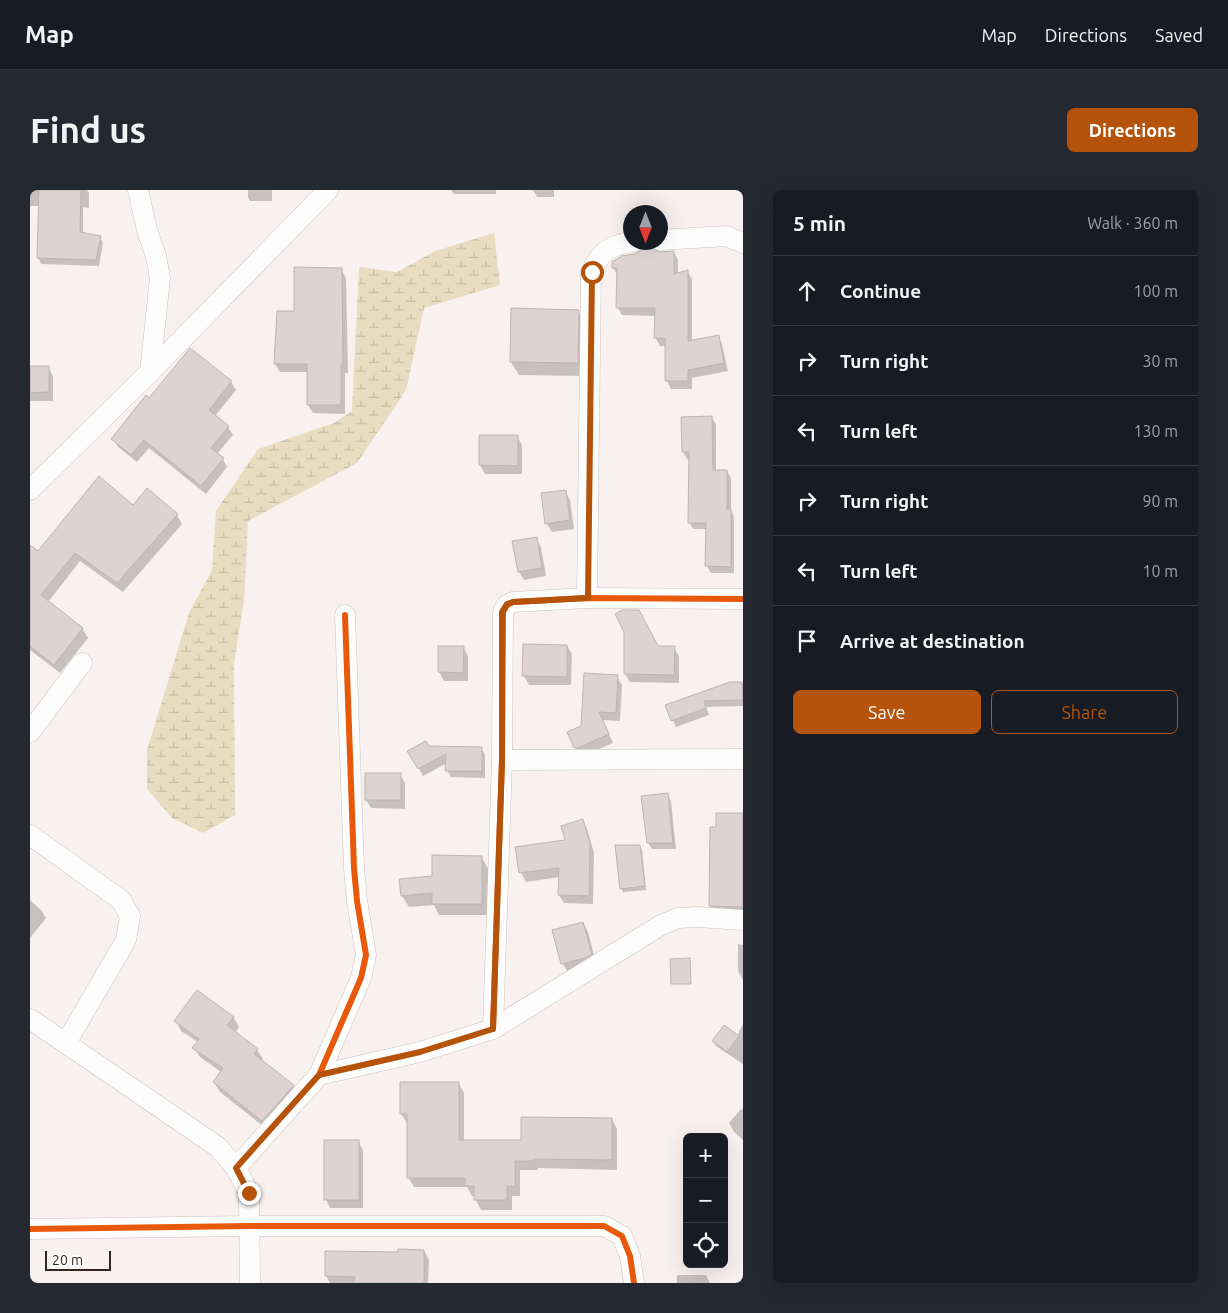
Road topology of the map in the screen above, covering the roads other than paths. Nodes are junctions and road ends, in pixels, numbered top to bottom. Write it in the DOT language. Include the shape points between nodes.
graph roads {
  1 [pos="138,190"];
  2 [pos="324,192"];
  3 [pos="668,240"];
  4 [pos="743,243"];
  5 [pos="623,244"];
  6 [pos="150,372"];
  7 [pos="30,490"];
  8 [pos="588,598"];
  9 [pos="743,599"];
  10 [pos="345,615"];
  11 [pos="82,663"];
  12 [pos="30,732"];
  13 [pos="743,759"];
  14 [pos="502,760"];
  15 [pos="30,835"];
  16 [pos="743,920"];
  17 [pos="30,1019"];
  18 [pos="493,1029"];
  19 [pos="66,1043"];
  20 [pos="319,1075"];
  21 [pos="236,1168"];
  22 [pos="248,1226"];
  23 [pos="30,1229"];
  24 [pos="250,1283"];
  25 [pos="634,1283"];
  1 -- 6 [label="street" via="160,278"];
  2 -- 6 [label="street"];
  3 -- 4 [label="street" via="726,236"];
  5 -- 8 [label="street" via="610,247 596,262 592,272"];
  6 -- 7 [label="street"];
  8 -- 9 [label="street"];
  8 -- 14 [label="street" via="513,602 507,604 502,612"];
  10 -- 20 [label="street" via="354,868 366,955 361,978"];
  11 -- 12 [label="street"];
  13 -- 14 [label="street"];
  14 -- 18 [label="street"];
  15 -- 19 [label="street" via="121,900 130,916 126,940"];
  16 -- 18 [label="street" via="678,918 661,925"];
  17 -- 19 [label="street"];
  18 -- 20 [label="street" via="420,1052"];
  19 -- 21 [label="street" via="218,1147"];
  20 -- 21 [label="street"];
  21 -- 22 [label="street" via="249,1193"];
  22 -- 23 [label="street"];
  22 -- 24 [label="street"];
  22 -- 25 [label="street" via="604,1226 622,1236 630,1256"];
}
